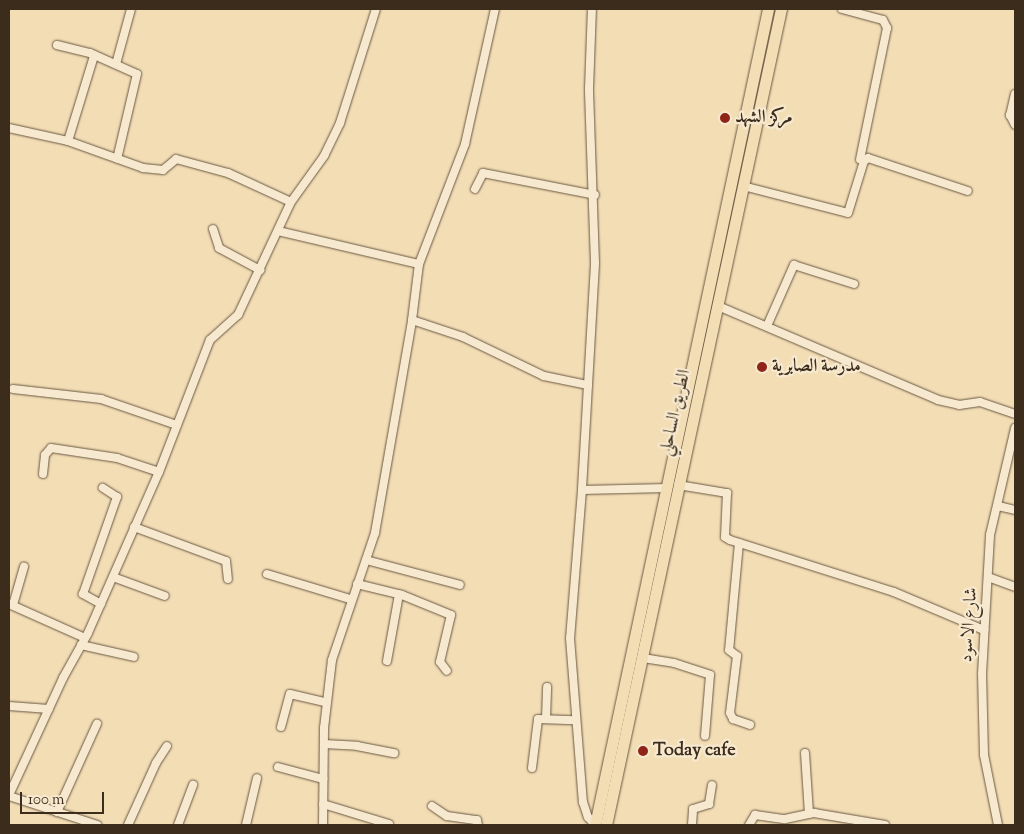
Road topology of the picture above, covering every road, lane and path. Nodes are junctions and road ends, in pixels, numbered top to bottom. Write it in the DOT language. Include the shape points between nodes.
graph roads {
  1 [pos="131,9"];
  2 [pos="376,9"];
  3 [pos="495,9"];
  4 [pos="592,9"];
  5 [pos="768,9"];
  6 [pos="781,9"];
  7 [pos="842,9"];
  8 [pos="57,45"];
  9 [pos="94,56"];
  10 [pos="116,64"];
  11 [pos="1015,94"];
  12 [pos="1015,125"];
  13 [pos="9,128"];
  14 [pos="68,141"];
  15 [pos="745,149"];
  16 [pos="117,158"];
  17 [pos="860,159"];
  18 [pos="743,186"];
  19 [pos="476,189"];
  20 [pos="968,191"];
  21 [pos="594,194"];
  22 [pos="291,202"];
  23 [pos="213,229"];
  24 [pos="278,231"];
  25 [pos="419,264"];
  26 [pos="260,270"];
  27 [pos="854,284"];
  28 [pos="718,306"];
  29 [pos="412,320"];
  30 [pos="767,326"];
  31 [pos="588,385"];
  32 [pos="13,389"];
  33 [pos="1015,414"];
  34 [pos="177,425"];
  35 [pos="1015,428"];
  36 [pos="159,472"];
  37 [pos="44,474"];
  38 [pos="672,486"];
  39 [pos="103,488"];
  40 [pos="582,490"];
  41 [pos="998,506"];
  42 [pos="1015,510"];
  43 [pos="134,527"];
  44 [pos="739,543"];
  45 [pos="366,560"];
  46 [pos="24,567"];
  47 [pos="267,574"];
  48 [pos="113,577"];
  49 [pos="988,577"];
  50 [pos="228,579"];
  51 [pos="357,584"];
  52 [pos="460,585"];
  53 [pos="1015,587"];
  54 [pos="399,594"];
  55 [pos="165,596"];
  56 [pos="350,599"];
  57 [pos="11,604"];
  58 [pos="101,604"];
  59 [pos="984,630"];
  60 [pos="83,642"];
  61 [pos="134,657"];
  62 [pos="644,658"];
  63 [pos="386,661"];
  64 [pos="447,671"];
  65 [pos="547,687"];
  66 [pos="326,702"];
  67 [pos="9,706"];
  68 [pos="49,709"];
  69 [pos="546,719"];
  70 [pos="575,720"];
  71 [pos="98,724"];
  72 [pos="750,725"];
  73 [pos="280,727"];
  74 [pos="705,736"];
  75 [pos="324,744"];
  76 [pos="618,744"];
  77 [pos="167,746"];
  78 [pos="394,752"];
  79 [pos="805,753"];
  80 [pos="278,767"];
  81 [pos="532,768"];
  82 [pos="257,778"];
  83 [pos="323,779"];
  84 [pos="193,785"];
  85 [pos="712,785"];
  86 [pos="9,793"];
  87 [pos="323,804"];
  88 [pos="432,806"];
  89 [pos="57,812"];
  90 [pos="809,814"];
  91 [pos="389,824"];
  92 [pos="97,825"];
  93 [pos="128,825"];
  94 [pos="178,825"];
  95 [pos="246,825"];
  96 [pos="323,825"];
  97 [pos="478,825"];
  98 [pos="595,825"];
  99 [pos="606,825"];
  100 [pos="692,825"];
  101 [pos="749,825"];
  102 [pos="885,825"];
  103 [pos="998,825"];
  1 -- 10 [label="street"];
  2 -- 22 [label="street" via="340,123 324,156"];
  3 -- 25 [label="street" via="465,144"];
  4 -- 21 [label="street" via="589,88"];
  5 -- 15 [label="highway, الطريق الساحلي"];
  6 -- 15 [label="highway, الطريق الساحلي"];
  7 -- 17 [label="street" via="882,20 887,28"];
  8 -- 9 [label="street"];
  9 -- 10 [label="street"];
  9 -- 14 [label="street"];
  10 -- 16 [label="street" via="138,75"];
  11 -- 12 [label="street" via="1010,116"];
  13 -- 14 [label="street"];
  14 -- 16 [label="street"];
  15 -- 18 [label="highway, الطريق الساحلي"];
  15 -- 38 [label="highway, الطريق الساحلي"];
  16 -- 22 [label="street" via="143,168 163,170 176,159 228,173"];
  18 -- 20 [label="street" via="848,213 864,161 868,158"];
  18 -- 28 [label="highway, الطريق الساحلي"];
  19 -- 21 [label="street" via="483,173"];
  21 -- 31 [label="street" via="595,263"];
  22 -- 24 [label="street"];
  23 -- 26 [label="street" via="219,248"];
  24 -- 25 [label="street"];
  24 -- 26 [label="street"];
  25 -- 29 [label="street"];
  26 -- 34 [label="street" via="238,315 210,340"];
  27 -- 30 [label="street" via="794,266"];
  28 -- 30 [label="street"];
  28 -- 38 [label="highway, الطريق الساحلي"];
  29 -- 31 [label="street" via="463,337 544,376"];
  29 -- 45 [label="street" via="380,509"];
  30 -- 33 [label="street" via="938,400 959,405 980,402"];
  31 -- 40 [label="street"];
  32 -- 34 [label="street" via="101,399"];
  34 -- 36 [label="street"];
  35 -- 41 [label="street, شارع الاسود"];
  36 -- 37 [label="street" via="117,458 51,448 45,455"];
  36 -- 43 [label="street"];
  38 -- 40 [label="street"];
  38 -- 44 [label="street" via="726,493 726,537"];
  38 -- 62 [label="highway, الطريق الساحلي"];
  38 -- 76 [label="highway, الطريق الساحلي"];
  39 -- 58 [label="street" via="117,497 83,594"];
  40 -- 70 [label="street" via="570,638"];
  41 -- 42 [label="street"];
  41 -- 49 [label="street, شارع الاسود" via="990,534"];
  43 -- 48 [label="street"];
  43 -- 50 [label="street" via="226,560"];
  44 -- 59 [label="street" via="887,590"];
  44 -- 72 [label="street" via="729,650 737,656 730,713 733,720"];
  45 -- 51 [label="street"];
  45 -- 52 [label="street"];
  46 -- 57 [label="street"];
  47 -- 56 [label="street"];
  48 -- 55 [label="street"];
  48 -- 58 [label="street"];
  49 -- 53 [label="street"];
  49 -- 59 [label="street, شارع الاسود"];
  51 -- 54 [label="street"];
  51 -- 56 [label="street"];
  54 -- 63 [label="street"];
  54 -- 64 [label="street" via="451,615 440,662"];
  56 -- 66 [label="street" via="334,647"];
  57 -- 60 [label="street"];
  58 -- 60 [label="street"];
  59 -- 103 [label="street, شارع الاسود" via="982,735"];
  60 -- 61 [label="street"];
  60 -- 68 [label="street"];
  62 -- 74 [label="street" via="674,663 710,676"];
  62 -- 76 [label="highway, الطريق الساحلي"];
  65 -- 69 [label="street"];
  66 -- 73 [label="street" via="290,694"];
  66 -- 75 [label="street"];
  67 -- 68 [label="street"];
  68 -- 86 [label="street"];
  69 -- 70 [label="street"];
  69 -- 81 [label="street" via="536,722"];
  70 -- 98 [label="street" via="584,802 588,817"];
  71 -- 89 [label="street"];
  75 -- 78 [label="street"];
  75 -- 83 [label="street"];
  76 -- 98 [label="highway, الطريق الساحلي"];
  76 -- 99 [label="highway, الطريق الساحلي"];
  77 -- 93 [label="street"];
  79 -- 90 [label="street"];
  80 -- 83 [label="street"];
  82 -- 95 [label="street"];
  83 -- 87 [label="street"];
  84 -- 94 [label="street"];
  85 -- 100 [label="street" via="709,804 693,809"];
  86 -- 89 [label="street"];
  87 -- 91 [label="street"];
  87 -- 96 [label="street"];
  88 -- 97 [label="street" via="447,816 477,820"];
  89 -- 92 [label="street"];
  90 -- 101 [label="street" via="785,819 756,816"];
  90 -- 102 [label="street"];
}
